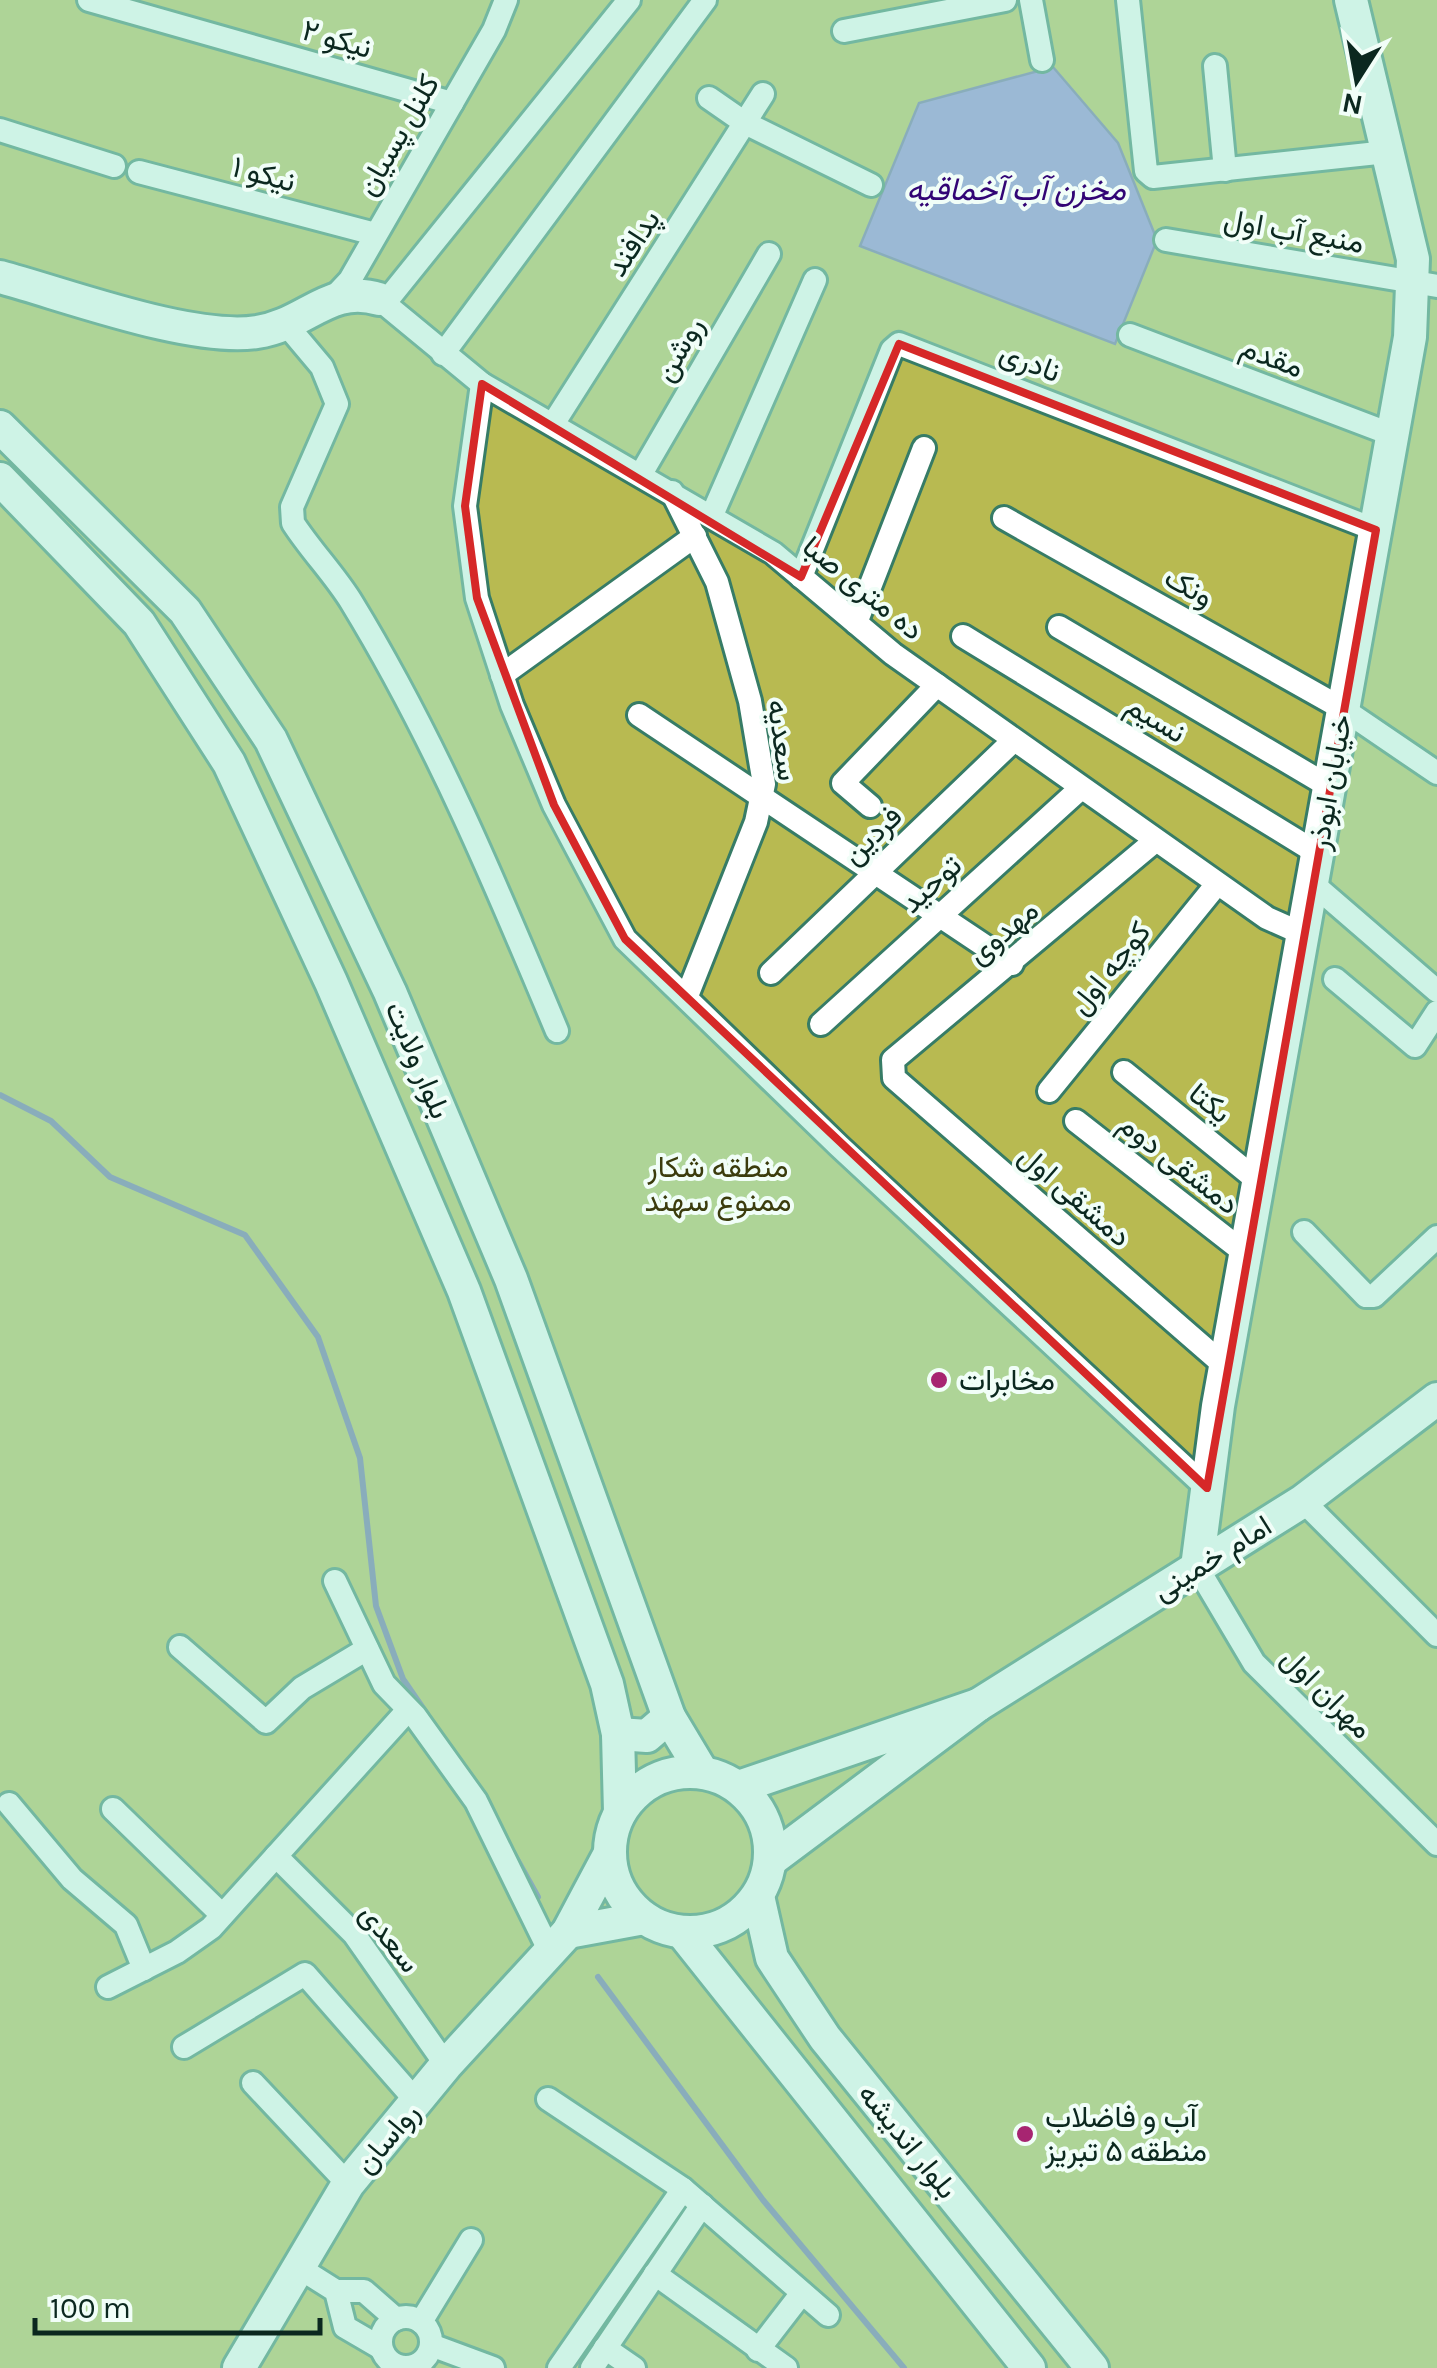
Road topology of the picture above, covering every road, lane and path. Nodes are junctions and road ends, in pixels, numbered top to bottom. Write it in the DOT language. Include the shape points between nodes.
graph roads {
  1 [pos="89,0"];
  2 [pos="506,0"];
  3 [pos="630,0"];
  4 [pos="705,0"];
  5 [pos="1005,0"];
  6 [pos="1030,0"];
  7 [pos="1128,0"];
  8 [pos="1351,0"];
  9 [pos="844,31"];
  10 [pos="1042,60"];
  11 [pos="1215,66"];
  12 [pos="764,94"];
  13 [pos="710,98"];
  14 [pos="452,104"];
  15 [pos="746,122"];
  16 [pos="0,130"];
  17 [pos="1387,152"];
  18 [pos="114,166"];
  19 [pos="1225,170"];
  20 [pos="138,172"];
  21 [pos="871,185"];
  22 [pos="375,234"];
  23 [pos="1166,240"];
  24 [pos="769,254"];
  25 [pos="0,277"];
  26 [pos="814,280"];
  27 [pos="1424,284"];
  28 [pos="336,296"];
  29 [pos="381,302"];
  30 [pos="285,323"];
  31 [pos="1130,335"];
  32 [pos="443,354"];
  33 [pos="482,384"];
  34 [pos="554,424"];
  35 [pos="0,427"];
  36 [pos="1392,436"];
  37 [pos="924,448"];
  38 [pos="641,474"];
  39 [pos="0,479"];
  40 [pos="672,492"];
  41 [pos="712,514"];
  42 [pos="1004,518"];
  43 [pos="1376,530"];
  44 [pos="694,536"];
  45 [pos="801,576"];
  46 [pos="856,622"];
  47 [pos="1059,627"];
  48 [pos="963,636"];
  49 [pos="502,675"];
  50 [pos="937,685"];
  51 [pos="1344,709"];
  52 [pos="639,715"];
  53 [pos="1014,740"];
  54 [pos="1437,773"];
  55 [pos="1330,787"];
  56 [pos="1081,788"];
  57 [pos="761,797"];
  58 [pos="870,806"];
  59 [pos="1155,841"];
  60 [pos="1315,868"];
  61 [pos="876,873"];
  62 [pos="1217,884"];
  63 [pos="940,916"];
  64 [pos="1303,934"];
  65 [pos="1012,964"];
  66 [pos="772,973"];
  67 [pos="1335,979"];
  68 [pos="1437,991"];
  69 [pos="687,996"];
  70 [pos="1437,1012"];
  71 [pos="821,1024"];
  72 [pos="556,1032"];
  73 [pos="891,1068"];
  74 [pos="1124,1072"];
  75 [pos="1049,1090"];
  76 [pos="1076,1122"];
  77 [pos="1258,1181"];
  78 [pos="1304,1232"];
  79 [pos="1437,1237"];
  80 [pos="1245,1253"];
  81 [pos="1225,1366"];
  82 [pos="1437,1399"];
  83 [pos="1207,1488"];
  84 [pos="1303,1501"];
  85 [pos="1197,1568"];
  86 [pos="336,1580"];
  87 [pos="1437,1635"];
  88 [pos="180,1648"];
  89 [pos="367,1650"];
  90 [pos="978,1706"];
  91 [pos="408,1710"];
  92 [pos="669,1717"];
  93 [pos="618,1734"];
  94 [pos="702,1772"];
  95 [pos="739,1787"];
  96 [pos="8,1804"];
  97 [pos="113,1809"];
  98 [pos="620,1812"];
  99 [pos="1437,1844"];
  100 [pos="610,1855"];
  101 [pos="276,1856"];
  102 [pos="771,1860"];
  103 [pos="758,1896"];
  104 [pos="222,1915"];
  105 [pos="644,1918"];
  106 [pos="682,1932"];
  107 [pos="559,1942"];
  108 [pos="144,1968"];
  109 [pos="785,1982"];
  110 [pos="108,1986"];
  111 [pos="741,2007"];
  112 [pos="184,2047"];
  113 [pos="446,2065"];
  114 [pos="253,2083"];
  115 [pos="548,2099"];
  116 [pos="417,2102"];
  117 [pos="348,2184"];
  118 [pos="683,2189"];
  119 [pos="702,2205"];
  120 [pos="471,2240"];
  121 [pos="298,2266"];
  122 [pos="655,2274"];
  123 [pos="336,2291"];
  124 [pos="802,2293"];
  125 [pos="828,2315"];
  126 [pos="396,2319"];
  127 [pos="421,2322"];
  128 [pos="431,2345"];
  129 [pos="605,2348"];
  130 [pos="758,2350"];
  131 [pos="397,2364"];
  132 [pos="239,2368"];
  133 [pos="494,2368"];
  134 [pos="558,2368"];
  135 [pos="592,2368"];
  136 [pos="634,2368"];
  137 [pos="786,2368"];
  138 [pos="1029,2368"];
  139 [pos="1092,2368"];
  1 -- 14 [label="street, نیکو ۲"];
  2 -- 14 [label="street, کلنل پسیان"];
  3 -- 29 [label="street"];
  4 -- 32 [label="street"];
  5 -- 9 [label="street"];
  6 -- 10 [label="street"];
  7 -- 19 [label="street" via="1146,172 1161,177"];
  8 -- 17 [label="main road, خیابان ابوذر"];
  11 -- 19 [label="street"];
  12 -- 15 [label="street, پدافند"];
  13 -- 15 [label="street"];
  14 -- 22 [label="street, کلنل پسیان"];
  15 -- 21 [label="street"];
  15 -- 34 [label="street, پدافند"];
  16 -- 18 [label="street"];
  17 -- 19 [label="street"];
  17 -- 27 [label="main road, خیابان ابوذر"];
  20 -- 22 [label="street, نیکو ۱"];
  22 -- 28 [label="street, کلنل پسیان"];
  23 -- 27 [label="street, منبع آب اول"];
  24 -- 38 [label="street, روشن"];
  25 -- 30 [label="main road" via="199,329 256,332"];
  26 -- 41 [label="street"];
  27 -- 36 [label="main road, خیابان ابوذر"];
  28 -- 29 [label="main road" via="355,292"];
  28 -- 30 [label="main road"];
  29 -- 32 [label="street, ده متری صبا"];
  30 -- 72 [label="street" via="322,368 338,404 292,507 293,523 350,598 420,722"];
  31 -- 36 [label="street, مقدم"];
  32 -- 33 [label="street, ده متری صبا"];
  33 -- 34 [label="street, ده متری صبا"];
  33 -- 49 [label="street" via="466,506 477,598"];
  34 -- 38 [label="street, ده متری صبا"];
  35 -- 92 [label="main road, بلوار ولایت" via="185,611 271,740 390,992 512,1280"];
  36 -- 43 [label="main road, خیابان ابوذر"];
  37 -- 46 [label="street"];
  38 -- 40 [label="street, ده متری صبا"];
  39 -- 93 [label="main road, بلوار ولایت" via="139,623 229,763 464,1292 608,1684"];
  40 -- 41 [label="street, ده متری صبا"];
  40 -- 44 [label="street, سعدیه"];
  41 -- 45 [label="street, ده متری صبا"];
  42 -- 51 [label="street, ونک"];
  43 -- 45 [label="street, نادری" via="899,344"];
  43 -- 51 [label="main road, خیابان ابوذر"];
  44 -- 49 [label="street"];
  44 -- 57 [label="street, سعدیه" via="717,582 750,701"];
  45 -- 46 [label="street, ده متری صبا"];
  46 -- 50 [label="street, ده متری صبا"];
  47 -- 55 [label="street"];
  48 -- 60 [label="street, نسیم"];
  49 -- 69 [label="street" via="554,806 625,939"];
  50 -- 53 [label="street, ده متری صبا"];
  50 -- 58 [label="street" via="842,783"];
  51 -- 54 [label="street, ونک"];
  51 -- 55 [label="main road, خیابان ابوذر"];
  52 -- 57 [label="street"];
  53 -- 56 [label="street, ده متری صبا"];
  53 -- 61 [label="street, فردین"];
  55 -- 60 [label="main road, خیابان ابوذر"];
  56 -- 59 [label="street, ده متری صبا"];
  56 -- 63 [label="street, توحید"];
  57 -- 61 [label="street"];
  57 -- 69 [label="street, سعدیه"];
  59 -- 62 [label="street, ده متری صبا"];
  59 -- 65 [label="street, مهدوی"];
  60 -- 64 [label="main road, خیابان ابوذر"];
  60 -- 68 [label="street, نسیم"];
  61 -- 63 [label="street"];
  61 -- 66 [label="street, فردین"];
  62 -- 64 [label="street, ده متری صبا"];
  62 -- 75 [label="street, کوچه اول"];
  63 -- 65 [label="street"];
  63 -- 71 [label="street, توحید"];
  64 -- 77 [label="main road, خیابان ابوذر"];
  65 -- 73 [label="street, مهدوی"];
  67 -- 70 [label="street" via="1414,1046"];
  69 -- 83 [label="street"];
  73 -- 81 [label="street, دمشقی اول" via="894,1078"];
  74 -- 77 [label="street, یکتا"];
  76 -- 80 [label="street, دمشقی دوم"];
  77 -- 80 [label="main road, خیابان ابوذر"];
  78 -- 79 [label="street" via="1366,1296 1374,1296"];
  80 -- 81 [label="main road, خیابان ابوذر"];
  81 -- 83 [label="main road, خیابان ابوذر"];
  82 -- 84 [label="main road, امام خمینی"];
  83 -- 85 [label="main road, خیابان ابوذر"];
  84 -- 85 [label="main road, امام خمینی"];
  84 -- 87 [label="street"];
  85 -- 90 [label="main road, امام خمینی"];
  85 -- 99 [label="street, مهران اول" via="1254,1663"];
  86 -- 89 [label="street"];
  88 -- 89 [label="street" via="266,1722 302,1688"];
  89 -- 91 [label="street" via="384,1684"];
  90 -- 95 [label="main road"];
  90 -- 102 [label="main road"];
  91 -- 101 [label="street"];
  91 -- 107 [label="street" via="476,1801"];
  92 -- 93 [label="main road" via="647,1736"];
  92 -- 94 [label="main road, بلوار ولایت"];
  93 -- 98 [label="main road, بلوار ولایت"];
  94 -- 95 [label="main road"];
  94 -- 98 [label="main road" via="655,1779"];
  95 -- 102 [label="main road" via="769,1832"];
  96 -- 108 [label="street" via="72,1879 126,1924"];
  97 -- 104 [label="street"];
  98 -- 100 [label="main road"];
  100 -- 105 [label="main road" via="620,1890"];
  100 -- 107 [label="main road, رواسان"];
  101 -- 104 [label="street"];
  101 -- 113 [label="street, سعدی" via="354,1934"];
  102 -- 103 [label="main road"];
  103 -- 106 [label="main road" via="725,1924"];
  103 -- 109 [label="main road, بلوار اندیشه" via="772,1958"];
  104 -- 108 [label="street" via="200,1936"];
  105 -- 106 [label="main road"];
  105 -- 107 [label="main road"];
  106 -- 111 [label="main road, بلوار اندیشه"];
  107 -- 113 [label="main road, رواسان"];
  108 -- 110 [label="street"];
  109 -- 111 [label="main road" via="765,1968 748,1974"];
  109 -- 139 [label="main road, بلوار اندیشه"];
  111 -- 138 [label="main road, بلوار اندیشه"];
  112 -- 116 [label="street" via="305,1974"];
  113 -- 116 [label="main road, رواسان"];
  114 -- 117 [label="street"];
  115 -- 118 [label="street"];
  116 -- 117 [label="main road, رواسان"];
  117 -- 121 [label="main road, رواسان"];
  118 -- 119 [label="street"];
  118 -- 134 [label="street"];
  119 -- 122 [label="street"];
  119 -- 124 [label="street"];
  120 -- 127 [label="street"];
  121 -- 123 [label="street"];
  121 -- 132 [label="main road, رواسان"];
  122 -- 129 [label="street"];
  122 -- 130 [label="street"];
  123 -- 126 [label="street" via="364,2291"];
  123 -- 131 [label="street" via="345,2327"];
  124 -- 125 [label="street"];
  124 -- 130 [label="street"];
  126 -- 127 [label="street"];
  126 -- 131 [label="street" via="383,2331"];
  127 -- 128 [label="street"];
  128 -- 131 [label="street" via="424,2360"];
  128 -- 133 [label="street"];
  129 -- 135 [label="street"];
  129 -- 136 [label="street"];
  130 -- 137 [label="street"];
}
